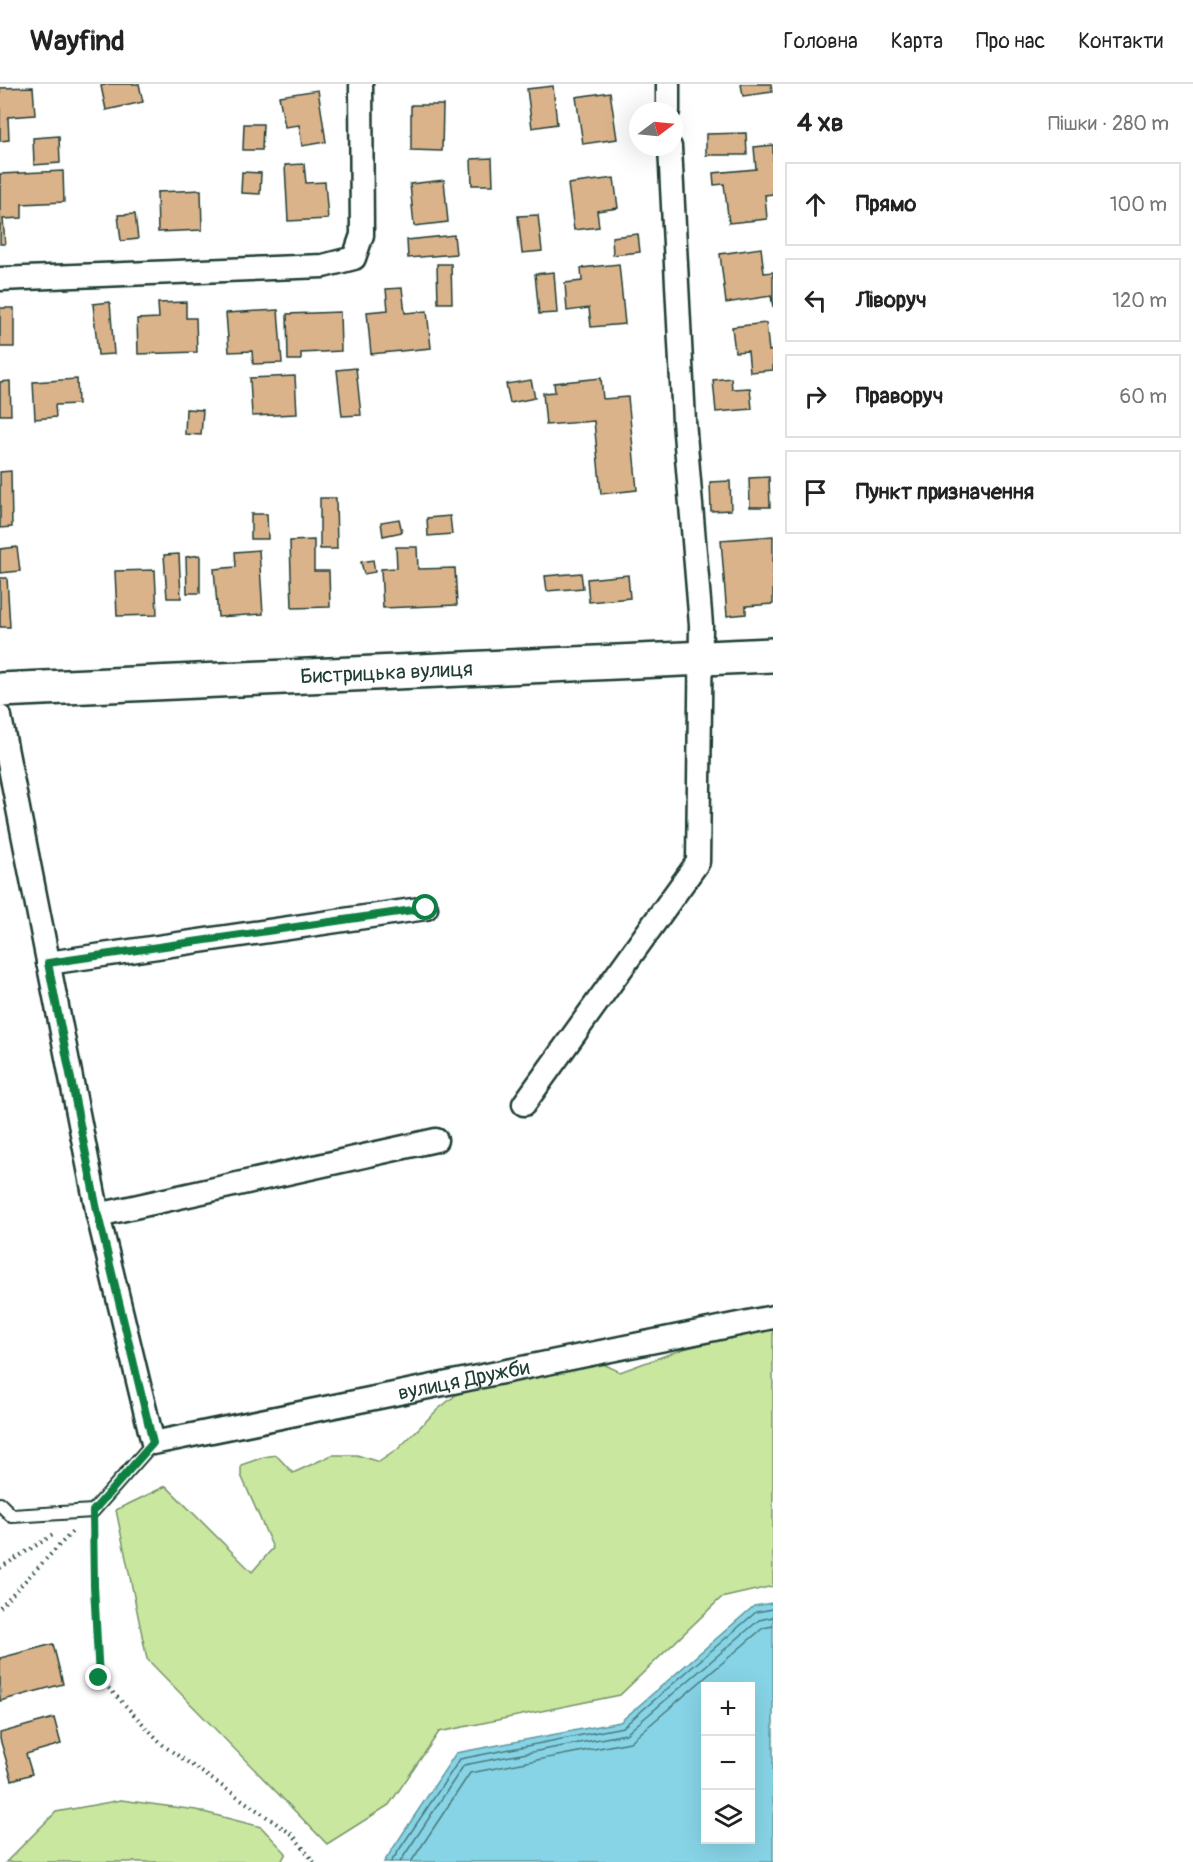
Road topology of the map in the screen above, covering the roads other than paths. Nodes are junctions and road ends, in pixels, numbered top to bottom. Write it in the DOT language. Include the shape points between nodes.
graph roads {
  1 [pos="361,84"];
  2 [pos="668,84"];
  3 [pos="668,102"];
  4 [pos="670,156"];
  5 [pos="0,279"];
  6 [pos="773,654"];
  7 [pos="699,658"];
  8 [pos="0,690"];
  9 [pos="0,717"];
  10 [pos="426,908"];
  11 [pos="48,963"];
  12 [pos="525,1104"];
  13 [pos="436,1140"];
  14 [pos="98,1215"];
  15 [pos="773,1317"];
  16 [pos="153,1443"];
  17 [pos="0,1504"];
  1 -- 5 [label="street" via="362,236 354,258 323,266"];
  2 -- 3 [label="street"];
  4 -- 7 [label="street" via="684,421 701,625"];
  6 -- 7 [label="street, Бистрицька вулиця"];
  7 -- 8 [label="street, Бистрицька вулиця"];
  7 -- 12 [label="street" via="698,862"];
  9 -- 11 [label="street"];
  10 -- 11 [label="street"];
  11 -- 14 [label="street"];
  13 -- 14 [label="street"];
  14 -- 16 [label="street"];
  15 -- 16 [label="street, вулиця Дружби"];
  16 -- 17 [label="lane" via="93,1511 12,1516"];
}
